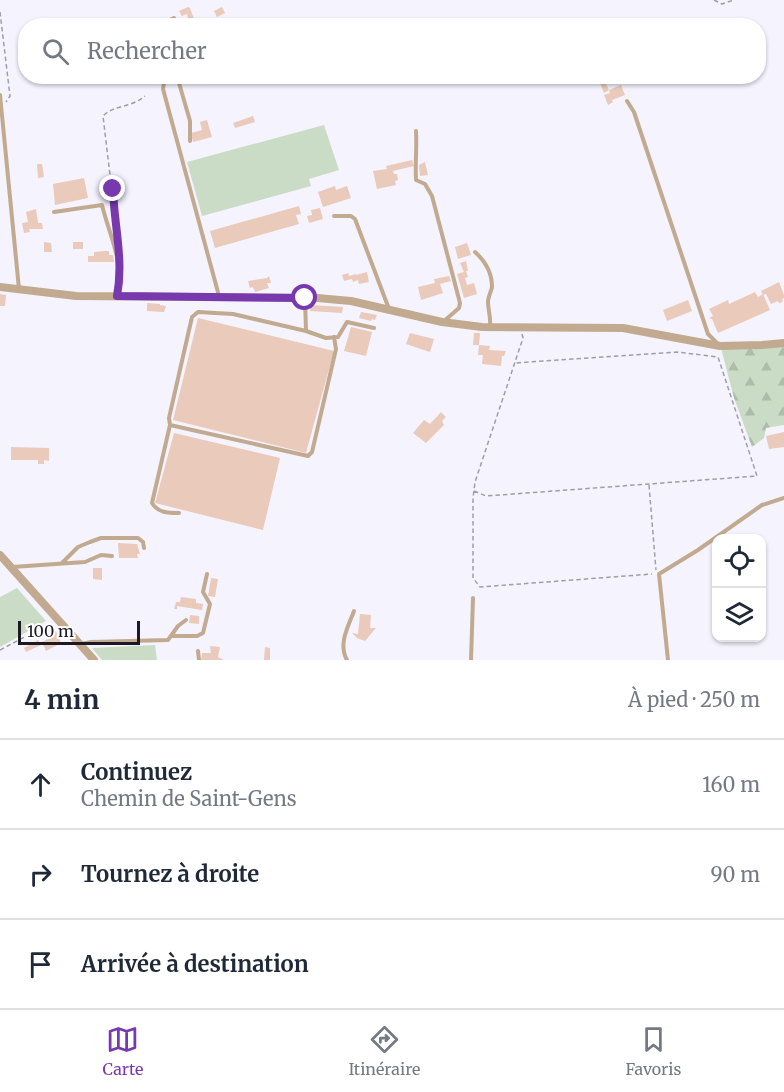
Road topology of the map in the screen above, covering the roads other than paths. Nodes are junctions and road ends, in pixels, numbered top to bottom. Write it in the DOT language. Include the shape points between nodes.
graph roads {
  1 [pos="164,84"];
  2 [pos="179,84"];
  3 [pos="0,94"];
  4 [pos="627,101"];
  5 [pos="1,106"];
  6 [pos="416,131"];
  7 [pos="190,141"];
  8 [pos="54,212"];
  9 [pos="334,216"];
  10 [pos="475,252"];
  11 [pos="0,287"];
  12 [pos="19,290"];
  13 [pos="117,296"];
  14 [pos="220,297"];
  15 [pos="305,298"];
  16 [pos="389,309"];
  17 [pos="442,322"];
  18 [pos="490,327"];
  19 [pos="374,328"];
  20 [pos="306,330"];
  21 [pos="334,337"];
  22 [pos="784,343"];
  23 [pos="720,346"];
  24 [pos="170,425"];
  25 [pos="784,498"];
  26 [pos="179,513"];
  27 [pos="144,548"];
  28 [pos="0,555"];
  29 [pos="112,556"];
  30 [pos="62,563"];
  31 [pos="11,567"];
  32 [pos="207,574"];
  33 [pos="473,598"];
  34 [pos="354,611"];
  35 [pos="186,620"];
  36 [pos="172,636"];
  37 [pos="80,645"];
  38 [pos="198,651"];
  39 [pos="94,660"];
  40 [pos="199,660"];
  41 [pos="348,660"];
  42 [pos="471,660"];
  43 [pos="668,660"];
  1 -- 14 [label="lane"];
  2 -- 7 [label="lane" via="190,121"];
  3 -- 5 [label="lane"];
  4 -- 23 [label="lane" via="708,334"];
  5 -- 12 [label="lane"];
  6 -- 17 [label="lane" via="417,180 425,184 432,196 460,303"];
  8 -- 13 [label="lane" via="102,205 118,254"];
  9 -- 16 [label="lane" via="355,219"];
  10 -- 18 [label="lane" via="484,260 490,275"];
  11 -- 12 [label="street"];
  12 -- 13 [label="street"];
  13 -- 14 [label="street"];
  14 -- 15 [label="street"];
  15 -- 16 [label="street"];
  15 -- 20 [label="lane"];
  16 -- 17 [label="street"];
  17 -- 18 [label="street"];
  18 -- 23 [label="street" via="623,328"];
  19 -- 21 [label="lane" via="347,322 338,337"];
  20 -- 21 [label="lane"];
  20 -- 24 [label="lane" via="232,314 198,312 192,317"];
  21 -- 24 [label="lane" via="336,349 308,456"];
  22 -- 23 [label="street"];
  24 -- 26 [label="lane" via="152,503 162,512"];
  25 -- 43 [label="lane" via="762,505 658,574"];
  27 -- 30 [label="lane" via="138,538 101,538 78,547"];
  28 -- 31 [label="street"];
  29 -- 30 [label="lane"];
  30 -- 31 [label="lane"];
  31 -- 37 [label="street"];
  32 -- 36 [label="lane" via="203,592 210,604 203,633"];
  33 -- 42 [label="lane"];
  34 -- 41 [label="lane" via="344,638 343,652"];
  35 -- 36 [label="lane"];
  36 -- 37 [label="lane" via="168,640"];
  37 -- 39 [label="street"];
  38 -- 40 [label="lane"];
}
